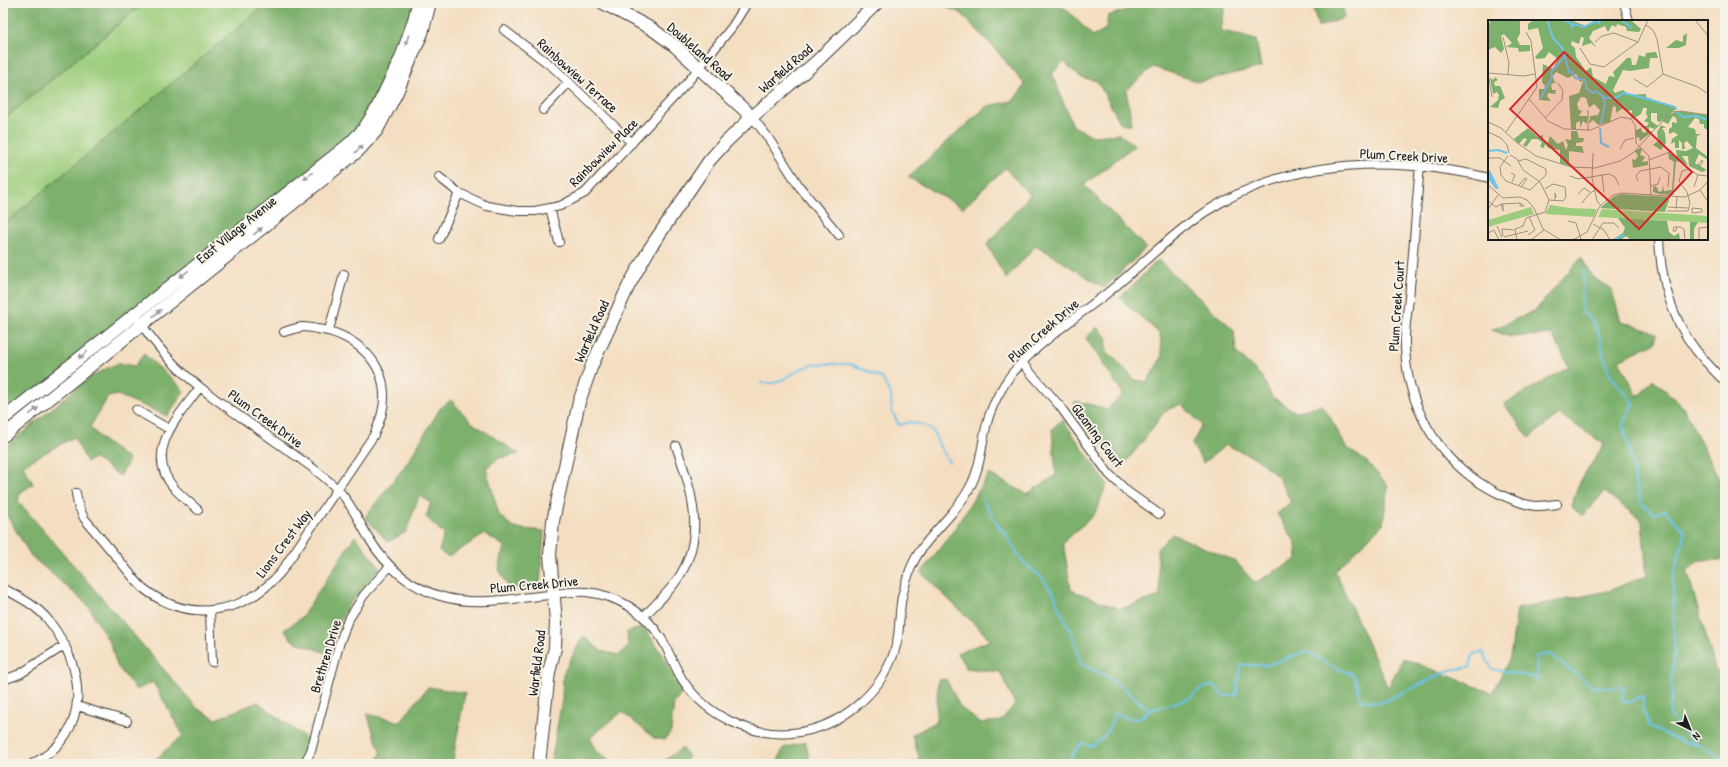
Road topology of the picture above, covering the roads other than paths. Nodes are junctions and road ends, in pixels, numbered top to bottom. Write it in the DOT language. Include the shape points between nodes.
graph roads {
  1 [pos="418,3"];
  2 [pos="430,3"];
  3 [pos="603,3"];
  4 [pos="747,3"];
  5 [pos="877,3"];
  6 [pos="1624,3"];
  7 [pos="1629,20"];
  8 [pos="504,30"];
  9 [pos="699,68"];
  10 [pos="569,82"];
  11 [pos="543,110"];
  12 [pos="752,117"];
  13 [pos="632,143"];
  14 [pos="1420,166"];
  15 [pos="439,177"];
  16 [pos="1488,178"];
  17 [pos="458,193"];
  18 [pos="550,208"];
  19 [pos="839,235"];
  20 [pos="439,239"];
  21 [pos="1659,240"];
  22 [pos="559,242"];
  23 [pos="344,274"];
  24 [pos="134,314"];
  25 [pos="142,325"];
  26 [pos="329,330"];
  27 [pos="284,332"];
  28 [pos="1022,363"];
  29 [pos="1725,381"];
  30 [pos="200,387"];
  31 [pos="136,410"];
  32 [pos="3,419"];
  33 [pos="169,429"];
  34 [pos="3,436"];
  35 [pos="676,446"];
  36 [pos="337,490"];
  37 [pos="76,493"];
  38 [pos="1557,504"];
  39 [pos="198,510"];
  40 [pos="1159,514"];
  41 [pos="390,566"];
  42 [pos="3,590"];
  43 [pos="553,594"];
  44 [pos="210,611"];
  45 [pos="644,616"];
  46 [pos="65,645"];
  47 [pos="212,662"];
  48 [pos="3,680"];
  49 [pos="78,706"];
  50 [pos="127,721"];
  51 [pos="32,764"];
  52 [pos="304,764"];
  53 [pos="540,764"];
  1 -- 24 [label="street, East Village Avenue, one-way" via="401,58 376,110 363,130 348,145"];
  25 -- 2 [label="street, East Village Avenue, one-way" via="358,150 377,130 410,64"];
  3 -- 9 [label="street, Doubleland Road" via="652,29"];
  4 -- 9 [label="street, Rainbowview Place" via="732,27"];
  5 -- 12 [label="street, Warfield Road" via="816,62"];
  6 -- 7 [label="street"];
  8 -- 10 [label="street, Rainbowview Terrace"];
  9 -- 12 [label="street, Doubleland Road"];
  9 -- 13 [label="street, Rainbowview Place"];
  10 -- 11 [label="street"];
  10 -- 13 [label="street, Rainbowview Terrace"];
  12 -- 19 [label="street" via="799,186"];
  12 -- 43 [label="street, Warfield Road" via="709,162 650,248 629,285 592,364 579,402 553,521 550,555"];
  13 -- 18 [label="street, Rainbowview Place" via="585,193 560,206"];
  14 -- 16 [label="street, Plum Creek Drive"];
  14 -- 28 [label="street, Plum Creek Drive" via="1371,164 1326,167 1277,178 1234,196 1181,230"];
  14 -- 38 [label="street, Plum Creek Court" via="1404,344 1407,376 1417,407 1441,448 1456,465 1475,480 1495,492 1528,505"];
  15 -- 17 [label="street, Rainbowview Place"];
  17 -- 18 [label="street, Rainbowview Place" via="497,209 517,212"];
  17 -- 20 [label="street"];
  18 -- 22 [label="street"];
  21 -- 29 [label="street" via="1663,279 1675,317 1696,352"];
  23 -- 26 [label="street"];
  24 -- 25 [label="street, Plum Creek Drive"];
  24 -- 32 [label="street, East Village Avenue, one-way"];
  25 -- 30 [label="street, Plum Creek Drive" via="173,363"];
  34 -- 25 [label="street, East Village Avenue, one-way"];
  26 -- 27 [label="street, Lions Crest Way" via="303,327"];
  26 -- 36 [label="street, Lions Crest Way" via="352,340 371,358 384,394 382,416 374,435"];
  28 -- 40 [label="street, Gleaning Court" via="1059,404 1109,474 1128,492"];
  28 -- 45 [label="street, Plum Creek Drive" via="1006,382 993,405 971,487 956,510 926,542 911,566 902,596 897,642 887,667 880,680 859,704 842,716 808,730 792,733 770,733 749,729 722,717 702,703 684,682 661,637"];
  30 -- 33 [label="street"];
  30 -- 36 [label="street, Plum Creek Drive" via="326,478"];
  31 -- 33 [label="street"];
  33 -- 39 [label="street" via="162,450 163,470 175,489"];
  35 -- 45 [label="street" via="693,498 693,539 688,560 678,578"];
  36 -- 41 [label="street, Plum Creek Drive" via="347,500 372,543"];
  36 -- 44 [label="street, Lions Crest Way" via="270,584 242,603"];
  37 -- 44 [label="street, Lions Crest Way" via="84,518 142,587 172,605"];
  41 -- 43 [label="street, Plum Creek Drive" via="420,588 437,596 455,600 485,602"];
  41 -- 52 [label="street, Brethren Drive" via="364,595 348,622 339,645 311,751"];
  42 -- 46 [label="street" via="8,590 35,607 49,621"];
  43 -- 45 [label="street, Plum Creek Drive" via="579,591 601,594 623,603"];
  43 -- 53 [label="street, Warfield Road" via="555,648 549,672"];
  44 -- 47 [label="street"];
  46 -- 48 [label="street" via="20,674"];
  46 -- 49 [label="street" via="75,670"];
  49 -- 50 [label="street"];
  49 -- 51 [label="street" via="60,744"];
}
